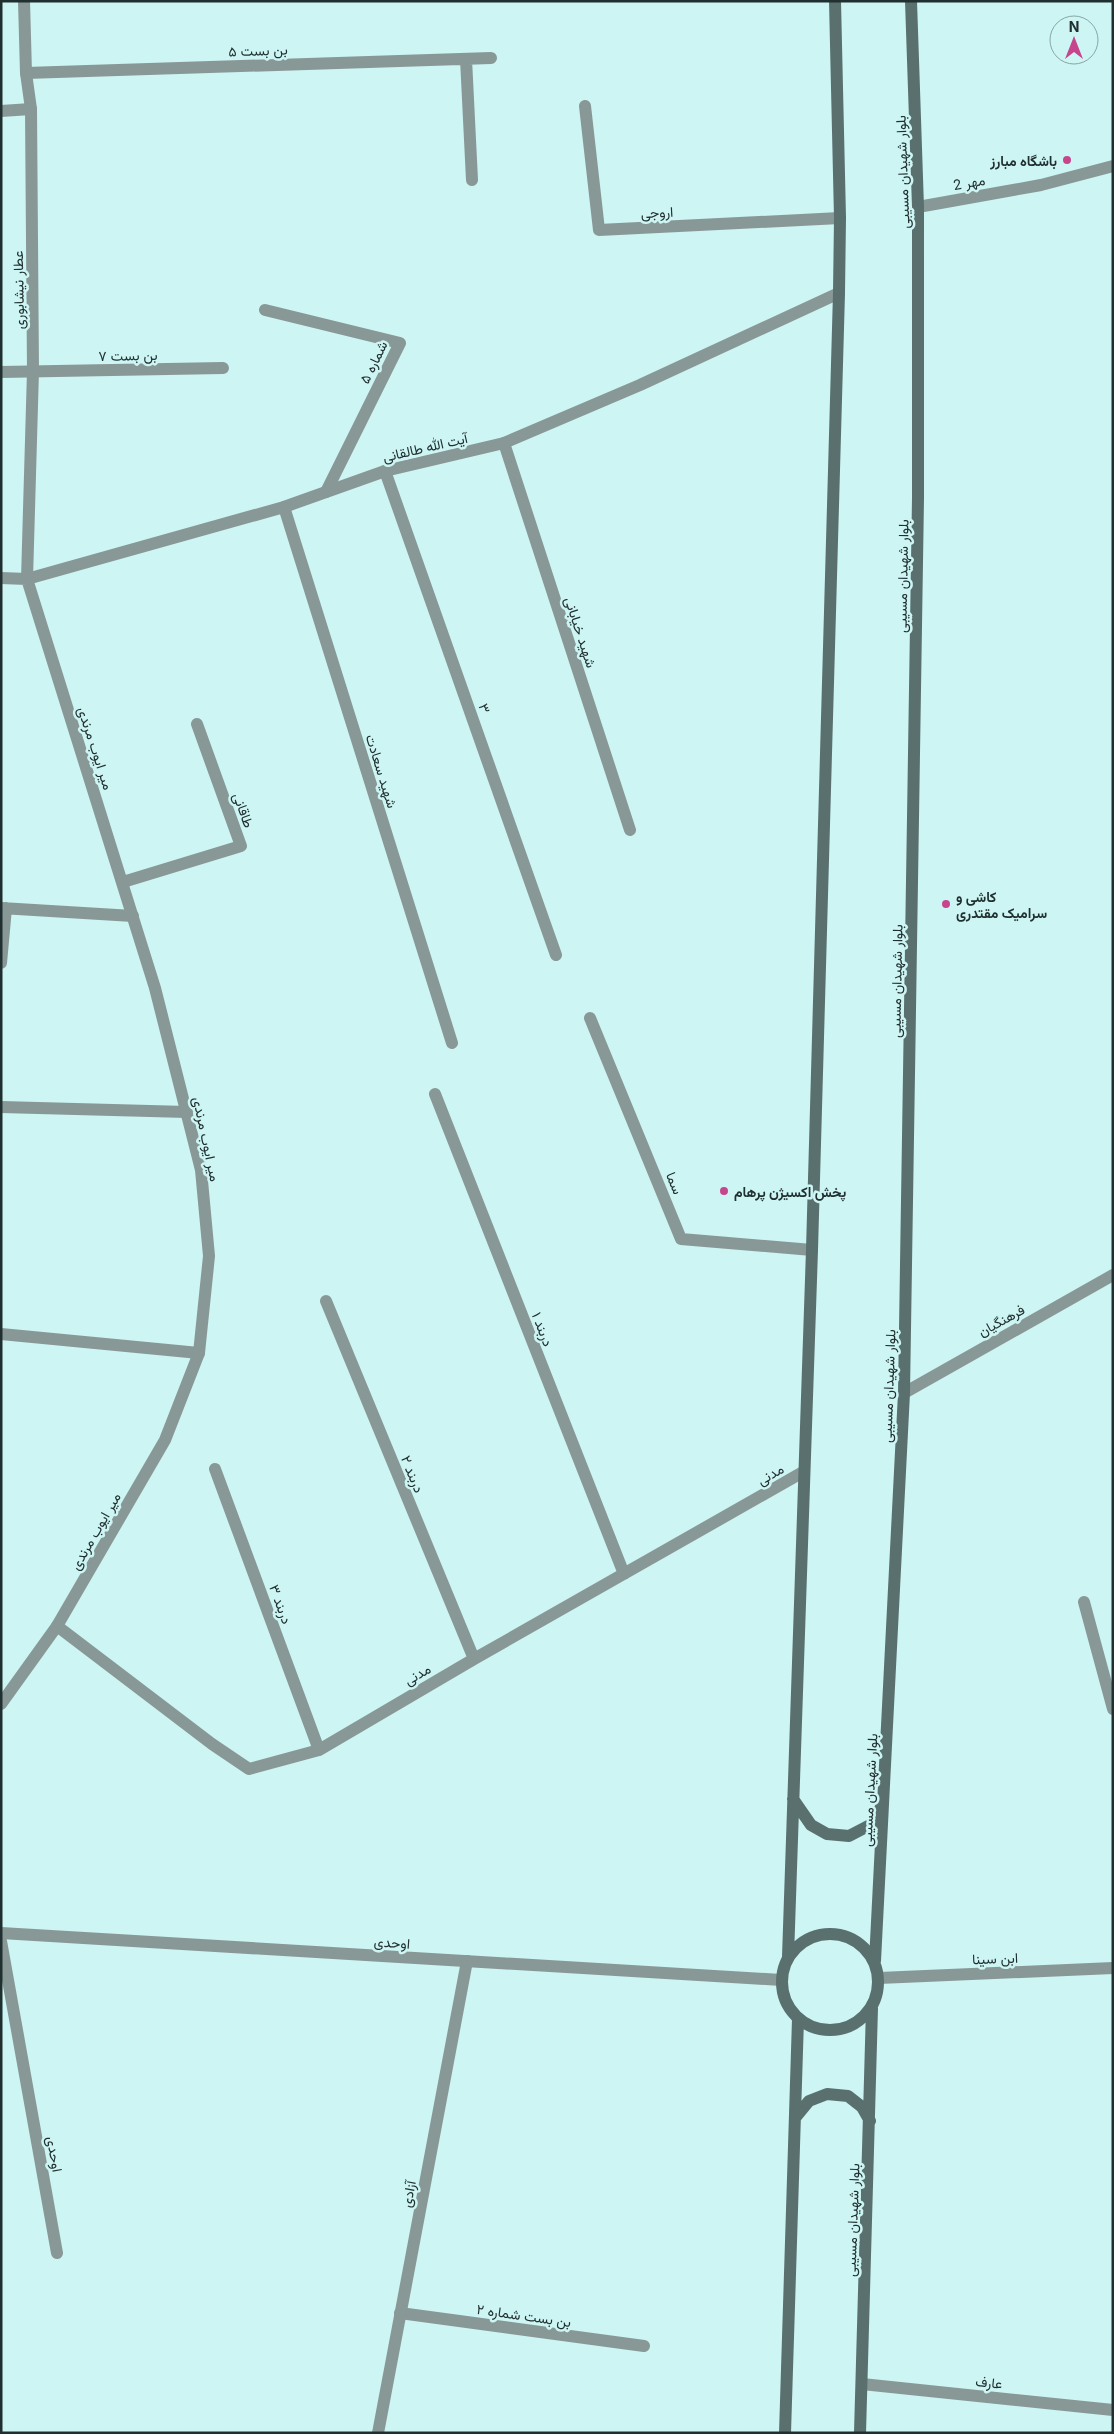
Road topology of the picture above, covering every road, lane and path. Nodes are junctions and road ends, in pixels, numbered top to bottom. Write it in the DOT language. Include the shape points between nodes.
graph roads {
  1 [pos="24,1"];
  2 [pos="835,1"];
  3 [pos="911,1"];
  4 [pos="491,58"];
  5 [pos="466,59"];
  6 [pos="26,73"];
  7 [pos="585,106"];
  8 [pos="31,109"];
  9 [pos="1,111"];
  10 [pos="1113,166"];
  11 [pos="472,180"];
  12 [pos="918,207"];
  13 [pos="840,218"];
  14 [pos="839,293"];
  15 [pos="265,310"];
  16 [pos="223,368"];
  17 [pos="33,371"];
  18 [pos="1,372"];
  19 [pos="504,443"];
  20 [pos="386,471"];
  21 [pos="326,492"];
  22 [pos="284,508"];
  23 [pos="1,578"];
  24 [pos="27,579"];
  25 [pos="197,724"];
  26 [pos="630,830"];
  27 [pos="123,882"];
  28 [pos="4,908"];
  29 [pos="133,916"];
  30 [pos="556,956"];
  31 [pos="1,963"];
  32 [pos="590,1018"];
  33 [pos="452,1043"];
  34 [pos="435,1094"];
  35 [pos="1,1107"];
  36 [pos="187,1112"];
  37 [pos="812,1250"];
  38 [pos="1113,1274"];
  39 [pos="326,1301"];
  40 [pos="1,1334"];
  41 [pos="199,1353"];
  42 [pos="904,1392"];
  43 [pos="214,1469"];
  44 [pos="803,1472"];
  45 [pos="624,1574"];
  46 [pos="1084,1602"];
  47 [pos="57,1626"];
  48 [pos="474,1659"];
  49 [pos="1,1704"];
  50 [pos="1113,1709"];
  51 [pos="319,1750"];
  52 [pos="793,1799"];
  53 [pos="884,1802"];
  54 [pos="1,1933"];
  55 [pos="1,1941"];
  56 [pos="788,1956"];
  57 [pos="467,1961"];
  58 [pos="875,1961"];
  59 [pos="1113,1968"];
  60 [pos="879,1978"];
  61 [pos="781,1980"];
  62 [pos="872,2008"];
  63 [pos="798,2019"];
  64 [pos="795,2118"];
  65 [pos="870,2121"];
  66 [pos="57,2253"];
  67 [pos="400,2313"];
  68 [pos="644,2346"];
  69 [pos="862,2384"];
  70 [pos="1113,2410"];
  71 [pos="378,2433"];
  72 [pos="785,2433"];
  73 [pos="860,2433"];
  1 -- 6 [label="street, عطار نیشابوری"];
  2 -- 13 [label="main road"];
  3 -- 12 [label="main road, بلوار شهیدان مسیبی"];
  4 -- 5 [label="street, بن بست ۵"];
  5 -- 6 [label="street, بن بست ۵"];
  5 -- 11 [label="street"];
  6 -- 8 [label="street, عطار نیشابوری"];
  7 -- 13 [label="street, اروجی" via="599,230"];
  8 -- 9 [label="street"];
  8 -- 17 [label="street, عطار نیشابوری"];
  10 -- 12 [label="street, مهر 2" via="1040,184"];
  12 -- 42 [label="main road, بلوار شهیدان مسیبی" via="918,498"];
  13 -- 14 [label="main road"];
  14 -- 19 [label="street, آیت الله طالقانی" via="640,385"];
  14 -- 37 [label="main road"];
  15 -- 21 [label="street, شماره ۵" via="400,343"];
  16 -- 17 [label="street, بن بست ۷"];
  17 -- 18 [label="street, بن بست ۷"];
  17 -- 24 [label="street, عطار نیشابوری"];
  19 -- 20 [label="street, آیت الله طالقانی"];
  19 -- 26 [label="street, شهید خیابانی"];
  20 -- 21 [label="street, آیت الله طالقانی"];
  20 -- 30 [label="street, ۳"];
  21 -- 22 [label="street, آیت الله طالقانی"];
  22 -- 24 [label="street, آیت الله طالقانی"];
  22 -- 33 [label="street, شهید سعادت"];
  23 -- 24 [label="street, آیت الله طالقانی"];
  24 -- 27 [label="street, میر ایوب مرندی"];
  25 -- 27 [label="street, طاقانی" via="241,846"];
  27 -- 29 [label="street, میر ایوب مرندی"];
  28 -- 29 [label="street"];
  28 -- 31 [label="street"];
  29 -- 36 [label="street, میر ایوب مرندی"];
  32 -- 37 [label="street, سما" via="681,1239"];
  34 -- 45 [label="street, دربند ۱"];
  35 -- 36 [label="street"];
  36 -- 41 [label="street, میر ایوب مرندی" via="201,1170 209,1256"];
  37 -- 44 [label="main road"];
  38 -- 42 [label="street, فرهنگیان"];
  39 -- 48 [label="street, دربند ۲"];
  40 -- 41 [label="street"];
  41 -- 47 [label="street, میر ایوب مرندی" via="165,1440"];
  42 -- 53 [label="main road, بلوار شهیدان مسیبی"];
  43 -- 51 [label="street, دربند ۳"];
  44 -- 45 [label="street, مدنی"];
  44 -- 52 [label="main road"];
  45 -- 48 [label="street, مدنی"];
  46 -- 50 [label="street"];
  47 -- 49 [label="street, میر ایوب مرندی"];
  47 -- 51 [label="street, مدنی" via="249,1769"];
  48 -- 51 [label="street, مدنی"];
  52 -- 53 [label="main road" via="811,1825 827,1834 849,1836 872,1824"];
  52 -- 56 [label="main road"];
  53 -- 58 [label="main road, بلوار شهیدان مسیبی"];
  54 -- 57 [label="street, اوحدی"];
  55 -- 66 [label="street, اوحدی"];
  56 -- 58 [label="main road" via="802,1941 822,1933 843,1934 862,1944"];
  56 -- 61 [label="main road"];
  57 -- 61 [label="street, اوحدی"];
  57 -- 67 [label="street, آزادی"];
  58 -- 60 [label="main road"];
  59 -- 60 [label="street, ابن سینا"];
  60 -- 62 [label="main road" via="878,1994"];
  61 -- 63 [label="main road" via="785,2001"];
  62 -- 63 [label="main road" via="857,2023 837,2030 816,2029"];
  62 -- 65 [label="main road, بلوار شهیدان مسیبی"];
  63 -- 64 [label="main road"];
  64 -- 65 [label="main road" via="809,2101 827,2094 848,2096 862,2107"];
  64 -- 72 [label="main road"];
  65 -- 69 [label="main road, بلوار شهیدان مسیبی"];
  67 -- 68 [label="street, بن بست شماره ۲"];
  67 -- 71 [label="street, آزادی"];
  69 -- 70 [label="street, عارف"];
  69 -- 73 [label="main road, بلوار شهیدان مسیبی"];
}
